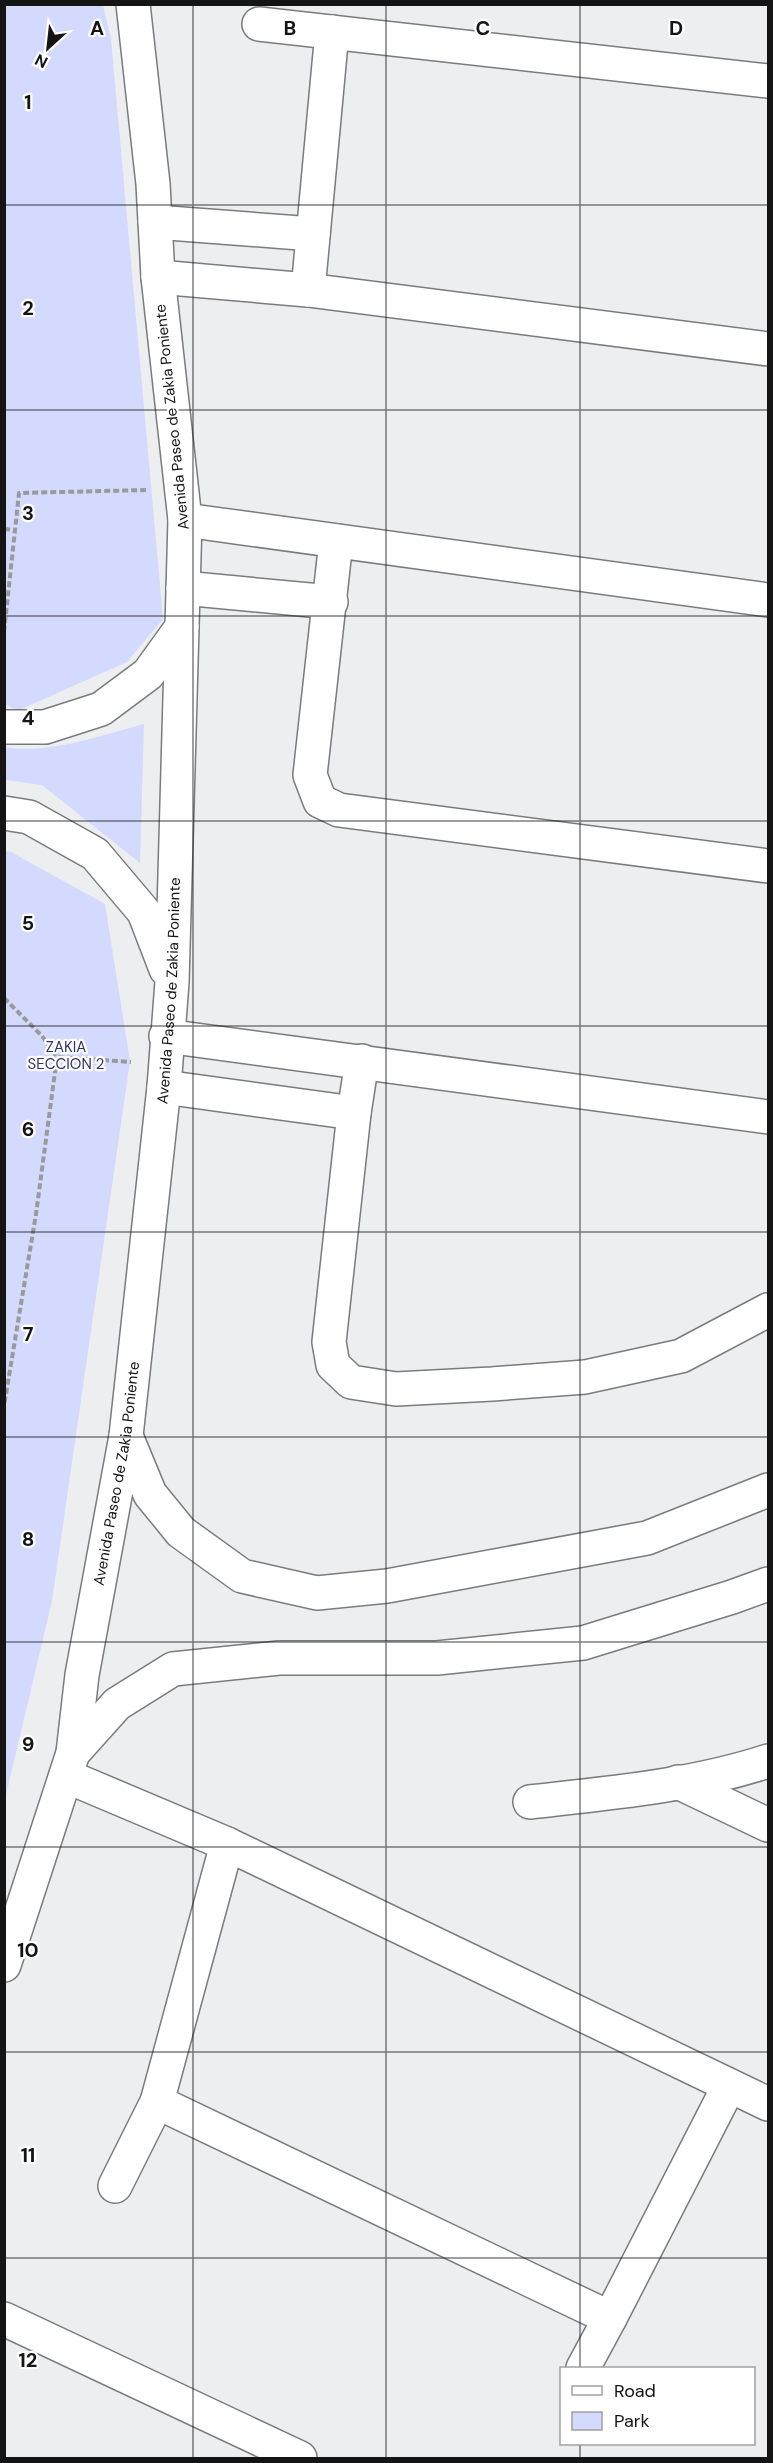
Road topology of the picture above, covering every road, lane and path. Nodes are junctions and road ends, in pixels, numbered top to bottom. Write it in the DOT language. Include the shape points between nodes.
graph roads {
  1 [pos="133,4"];
  2 [pos="259,24"];
  3 [pos="332,32"];
  4 [pos="768,81"];
  5 [pos="155,222"];
  6 [pos="313,234"];
  7 [pos="158,277"];
  8 [pos="308,290"];
  9 [pos="768,349"];
  10 [pos="119,491"];
  11 [pos="185,520"];
  12 [pos="4,529"];
  13 [pos="14,530"];
  14 [pos="336,541"];
  15 [pos="183,588"];
  16 [pos="768,600"];
  17 [pos="331,602"];
  18 [pos="182,627"];
  19 [pos="4,632"];
  20 [pos="4,727"];
  21 [pos="4,813"];
  22 [pos="768,866"];
  23 [pos="172,982"];
  24 [pos="4,998"];
  25 [pos="166,1036"];
  26 [pos="57,1057"];
  27 [pos="113,1062"];
  28 [pos="362,1062"];
  29 [pos="164,1087"];
  30 [pos="354,1113"];
  31 [pos="768,1117"];
  32 [pos="768,1310"];
  33 [pos="4,1406"];
  34 [pos="126,1436"];
  35 [pos="768,1490"];
  36 [pos="768,1584"];
  37 [pos="768,1761"];
  38 [pos="69,1764"];
  39 [pos="678,1782"];
  40 [pos="530,1802"];
  41 [pos="768,1825"];
  42 [pos="227,1844"];
  43 [pos="4,1965"];
  44 [pos="729,2086"];
  45 [pos="157,2102"];
  46 [pos="768,2104"];
  47 [pos="115,2186"];
  48 [pos="610,2318"];
  49 [pos="4,2319"];
  50 [pos="584,2367"];
  51 [pos="300,2458"];
  1 -- 5 [label="street, Avenida Paseo de Zakia Poniente"];
  2 -- 3 [label="street"];
  3 -- 4 [label="street"];
  3 -- 6 [label="street"];
  5 -- 6 [label="street"];
  5 -- 7 [label="street, Avenida Paseo de Zakia Poniente"];
  6 -- 8 [label="street"];
  7 -- 8 [label="street"];
  7 -- 11 [label="street, Avenida Paseo de Zakia Poniente"];
  8 -- 9 [label="street"];
  10 -- 13 [label="path" via="19,493"];
  11 -- 14 [label="street"];
  11 -- 15 [label="street, Avenida Paseo de Zakia Poniente"];
  12 -- 13 [label="path"];
  13 -- 19 [label="path"];
  14 -- 16 [label="street"];
  14 -- 17 [label="street"];
  15 -- 17 [label="street"];
  15 -- 18 [label="street, Avenida Paseo de Zakia Poniente"];
  17 -- 22 [label="street" via="310,775 320,801 339,810"];
  18 -- 20 [label="street" via="148,674 101,709 45,727"];
  18 -- 23 [label="street, Avenida Paseo de Zakia Poniente"];
  21 -- 23 [label="street" via="30,818 95,854 144,912"];
  23 -- 25 [label="street, Avenida Paseo de Zakia Poniente"];
  24 -- 26 [label="path"];
  25 -- 28 [label="street"];
  25 -- 29 [label="street, Avenida Paseo de Zakia Poniente"];
  26 -- 27 [label="path"];
  26 -- 33 [label="path"];
  28 -- 30 [label="street"];
  28 -- 31 [label="street"];
  29 -- 30 [label="street"];
  29 -- 34 [label="street, Avenida Paseo de Zakia Poniente"];
  30 -- 32 [label="street" via="329,1342 333,1365 351,1382 396,1389 585,1377 681,1356"];
  34 -- 35 [label="street" via="150,1494 181,1532 242,1576 317,1593 387,1586 647,1538"];
  34 -- 38 [label="street, Avenida Paseo de Zakia Poniente"];
  36 -- 38 [label="street" via="584,1643 436,1658 279,1658 172,1669 117,1704"];
  37 -- 39 [label="street"];
  38 -- 42 [label="street"];
  38 -- 43 [label="street, Avenida Paseo de Zakia Poniente"];
  39 -- 40 [label="street"];
  39 -- 41 [label="street"];
  42 -- 44 [label="street"];
  42 -- 45 [label="street"];
  44 -- 46 [label="street"];
  44 -- 48 [label="street"];
  45 -- 47 [label="street"];
  45 -- 48 [label="street"];
  48 -- 50 [label="street"];
  49 -- 51 [label="street"];
}
